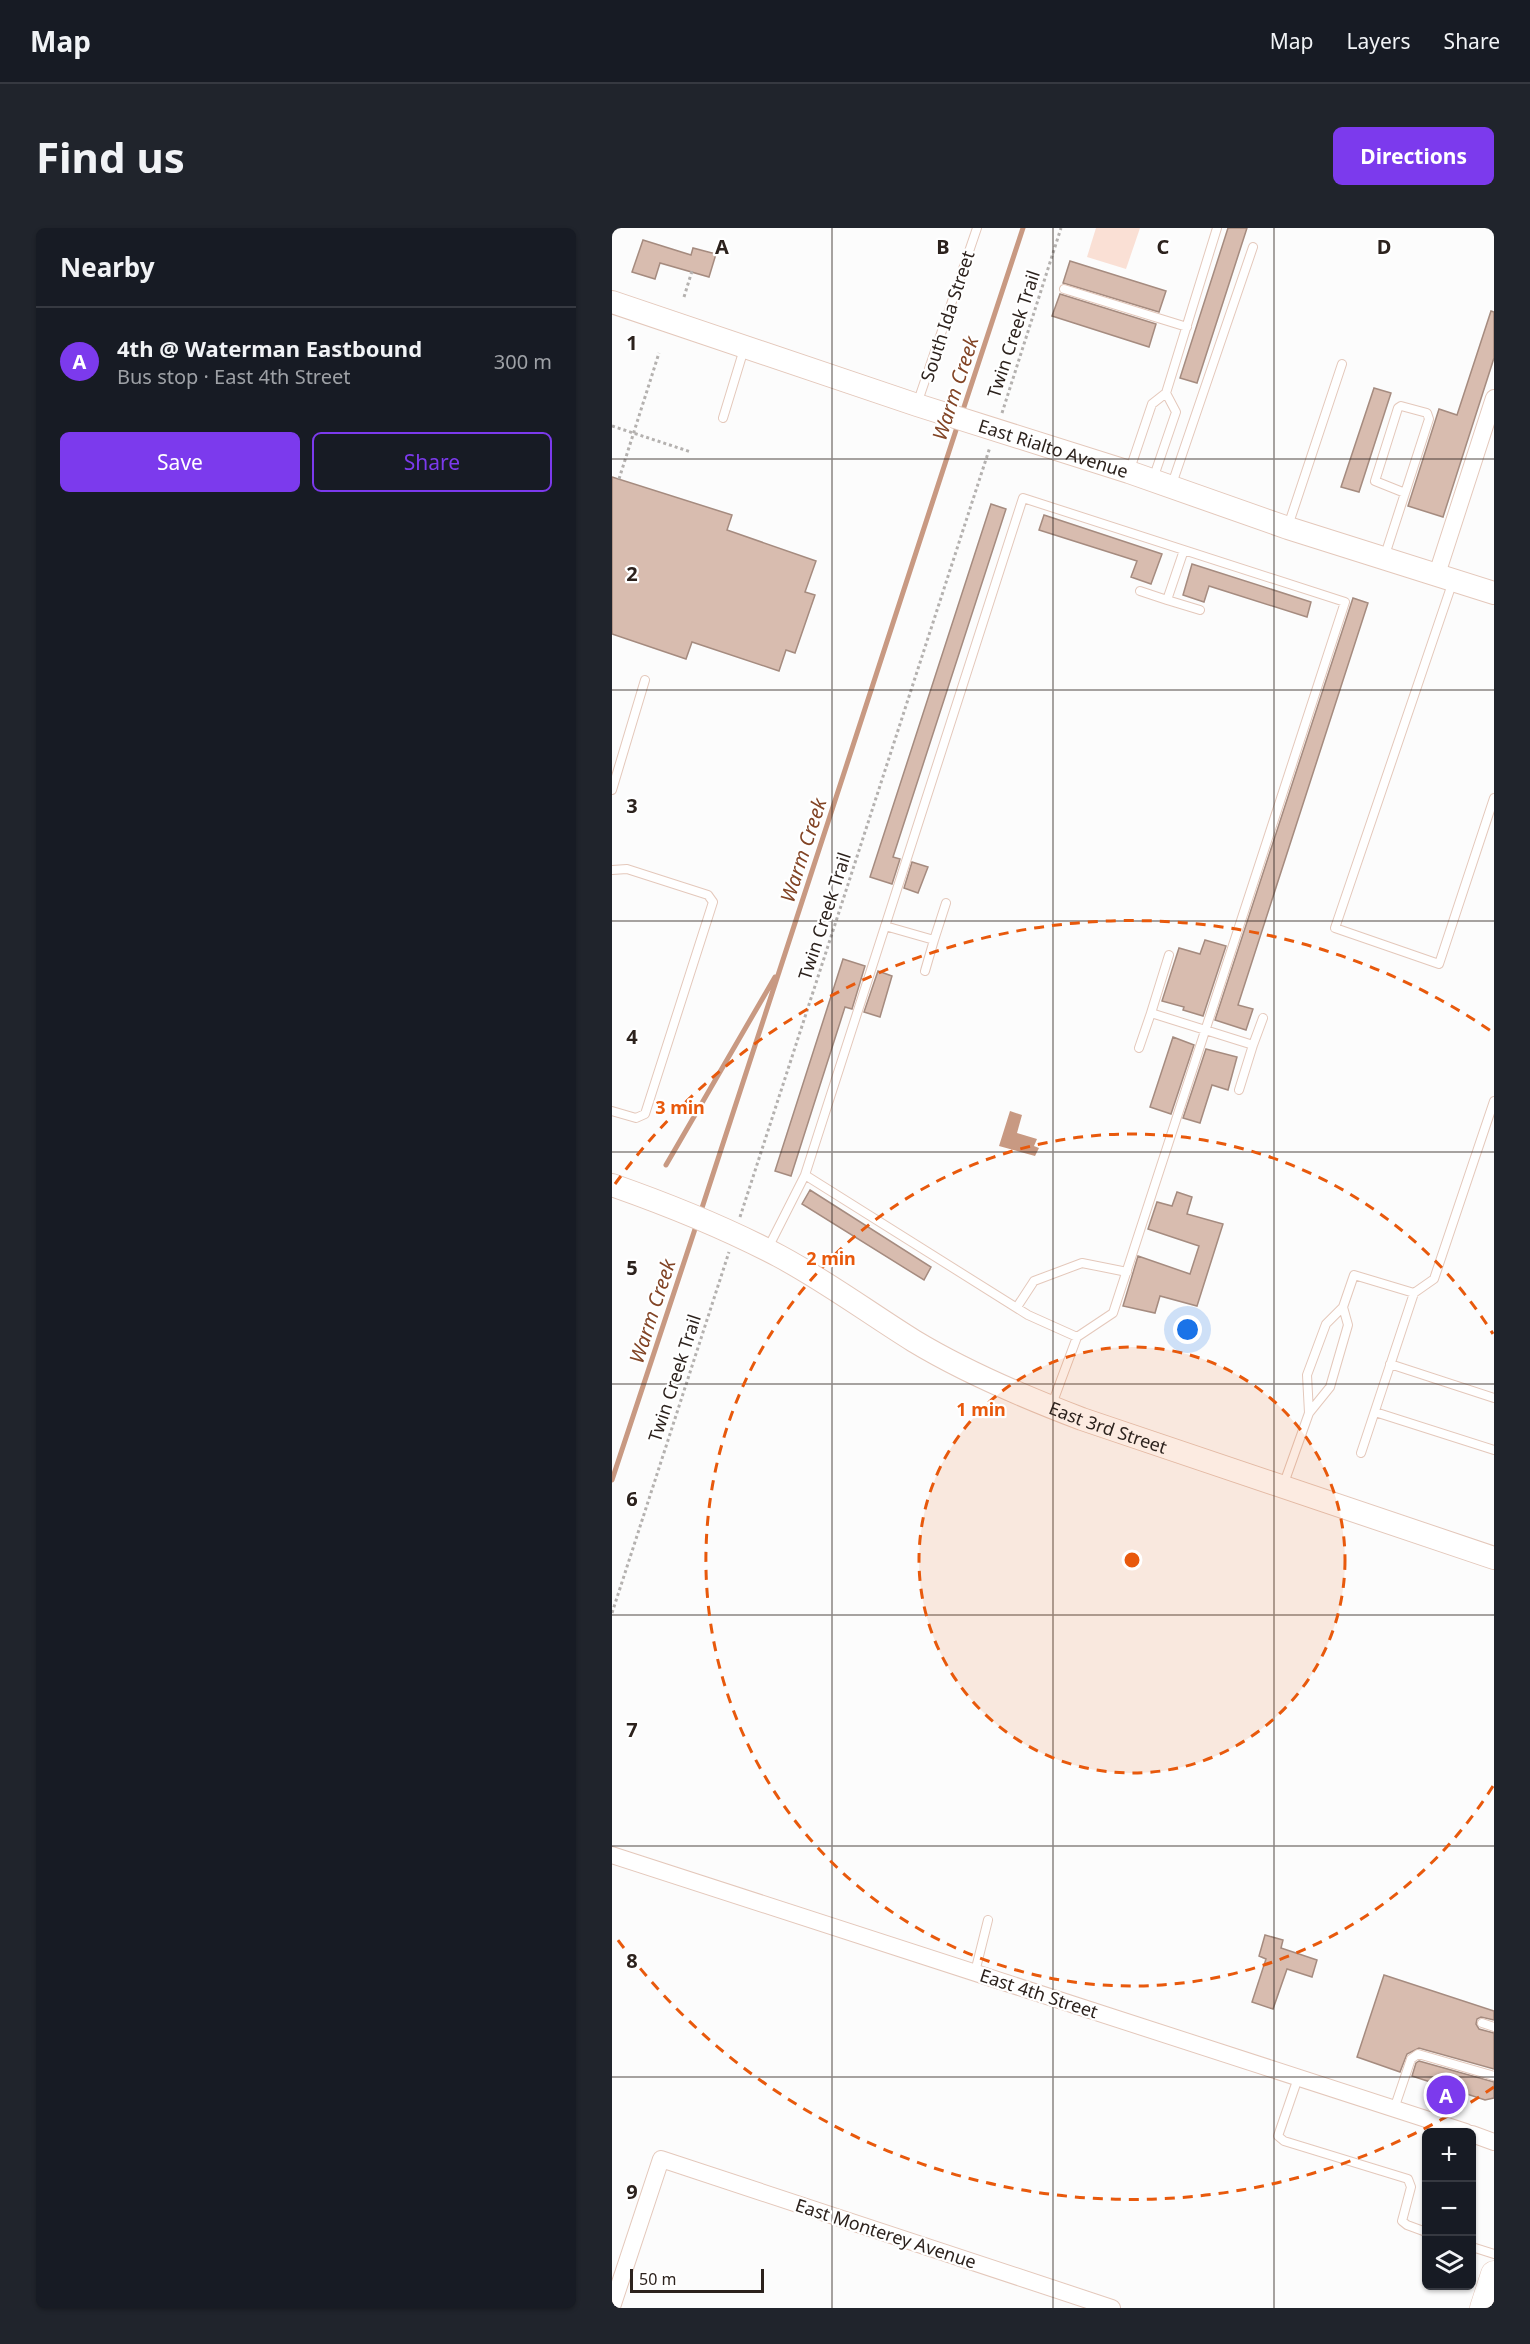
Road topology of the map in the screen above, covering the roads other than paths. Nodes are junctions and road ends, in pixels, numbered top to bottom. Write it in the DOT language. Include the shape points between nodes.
graph roads {
  1 [pos="977,228"];
  2 [pos="1217,228"];
  3 [pos="1254,247"];
  4 [pos="1064,289"];
  5 [pos="612,302"];
  6 [pos="1187,327"];
  7 [pos="745,346"];
  8 [pos="1342,364"];
  9 [pos="1166,393"];
  10 [pos="1494,398"];
  11 [pos="925,407"];
  12 [pos="723,418"];
  13 [pos="1129,472"];
  14 [pos="1162,484"];
  15 [pos="1405,493"];
  16 [pos="1288,528"];
  17 [pos="1184,550"];
  18 [pos="1384,558"];
  19 [pos="1445,577"];
  20 [pos="1140,591"];
  21 [pos="1494,592"];
  22 [pos="1167,600"];
  23 [pos="1200,610"];
  24 [pos="645,680"];
  25 [pos="612,751"];
  26 [pos="622,755"];
  27 [pos="612,790"];
  28 [pos="1494,798"];
  29 [pos="613,872"];
  30 [pos="946,903"];
  31 [pos="885,926"];
  32 [pos="934,940"];
  33 [pos="1169,956"];
  34 [pos="925,971"];
  35 [pos="1151,1013"];
  36 [pos="1263,1018"];
  37 [pos="1206,1031"];
  38 [pos="1253,1045"];
  39 [pos="1139,1048"];
  40 [pos="1239,1090"];
  41 [pos="1494,1101"];
  42 [pos="612,1111"];
  43 [pos="805,1175"];
  44 [pos="612,1185"];
  45 [pos="767,1250"];
  46 [pos="1127,1272"];
  47 [pos="1414,1293"];
  48 [pos="1017,1307"];
  49 [pos="1343,1307"];
  50 [pos="1077,1337"];
  51 [pos="1390,1364"];
  52 [pos="1494,1398"];
  53 [pos="1050,1407"];
  54 [pos="1375,1412"];
  55 [pos="1309,1413"];
  56 [pos="1494,1450"];
  57 [pos="1361,1454"];
  58 [pos="1283,1487"];
  59 [pos="1494,1558"];
  60 [pos="612,1855"];
  61 [pos="988,1920"];
  62 [pos="975,1972"];
  63 [pos="1482,2023"];
  64 [pos="1494,2027"];
  65 [pos="1494,2076"];
  66 [pos="1298,2078"];
  67 [pos="1394,2109"];
  68 [pos="1451,2128"];
  69 [pos="1476,2135"];
  70 [pos="1494,2142"];
  71 [pos="1422,2231"];
  72 [pos="1476,2248"];
  73 [pos="1494,2254"];
  74 [pos="612,2307"];
  75 [pos="1112,2308"];
  1 -- 11 [label="lane, South Ida Street"];
  2 -- 6 [label="lane"];
  3 -- 14 [label="lane"];
  4 -- 6 [label="lane"];
  5 -- 7 [label="main road, East Rialto Avenue"];
  6 -- 9 [label="lane"];
  7 -- 11 [label="main road, East Rialto Avenue"];
  7 -- 12 [label="lane"];
  8 -- 16 [label="lane"];
  9 -- 13 [label="lane" via="1152,404"];
  9 -- 14 [label="lane" via="1176,412"];
  10 -- 19 [label="street"];
  11 -- 13 [label="main road, East Rialto Avenue"];
  13 -- 14 [label="main road, East Rialto Avenue"];
  14 -- 16 [label="main road, East Rialto Avenue"];
  15 -- 15 [label="lane" via="1429,416 1401,406 1375,481"];
  15 -- 18 [label="lane"];
  16 -- 18 [label="main road, East Rialto Avenue"];
  17 -- 22 [label="lane"];
  17 -- 31 [label="lane" via="1023,498"];
  17 -- 37 [label="lane" via="1345,602"];
  18 -- 19 [label="main road, East Rialto Avenue"];
  19 -- 21 [label="main road, East Rialto Avenue"];
  19 -- 28 [label="lane" via="1335,928 1439,964"];
  20 -- 22 [label="lane"];
  22 -- 23 [label="lane"];
  24 -- 26 [label="lane"];
  25 -- 26 [label="lane"];
  26 -- 27 [label="lane"];
  29 -- 42 [label="lane" via="627,869 708,896 713,902 645,1114 636,1118"];
  30 -- 32 [label="lane"];
  31 -- 32 [label="lane"];
  31 -- 43 [label="lane"];
  32 -- 34 [label="lane"];
  33 -- 35 [label="lane"];
  35 -- 37 [label="lane"];
  35 -- 39 [label="lane"];
  36 -- 38 [label="lane"];
  37 -- 38 [label="lane"];
  37 -- 46 [label="lane"];
  38 -- 40 [label="lane"];
  41 -- 47 [label="lane" via="1434,1279"];
  43 -- 45 [label="lane"];
  43 -- 48 [label="lane"];
  44 -- 45 [label="main road, East 3rd Street"];
  45 -- 53 [label="main road, East 3rd Street" via="968,1371"];
  46 -- 48 [label="lane" via="1082,1263 1034,1281"];
  46 -- 50 [label="lane" via="1113,1313"];
  47 -- 49 [label="lane" via="1354,1275"];
  47 -- 51 [label="lane"];
  48 -- 50 [label="lane"];
  49 -- 55 [label="lane" via="1326,1324 1307,1375"];
  49 -- 55 [label="lane" via="1348,1325 1330,1387"];
  50 -- 53 [label="lane"];
  51 -- 52 [label="lane"];
  51 -- 54 [label="lane"];
  53 -- 58 [label="main road, East 3rd Street"];
  54 -- 56 [label="lane"];
  54 -- 57 [label="lane"];
  55 -- 58 [label="lane"];
  58 -- 59 [label="main road, East 3rd Street"];
  60 -- 62 [label="street, East 4th Street"];
  61 -- 62 [label="lane"];
  62 -- 66 [label="street, East 4th Street"];
  63 -- 64 [label="lane"];
  65 -- 67 [label="lane" via="1418,2054 1411,2059"];
  66 -- 67 [label="street, East 4th Street"];
  66 -- 71 [label="lane" via="1278,2136 1408,2179 1411,2187 1402,2221"];
  67 -- 68 [label="street, East 4th Street"];
  69 -- 70 [label="street"];
  72 -- 73 [label="lane"];
  74 -- 75 [label="street, East Monterey Avenue" via="660,2159"];
}
